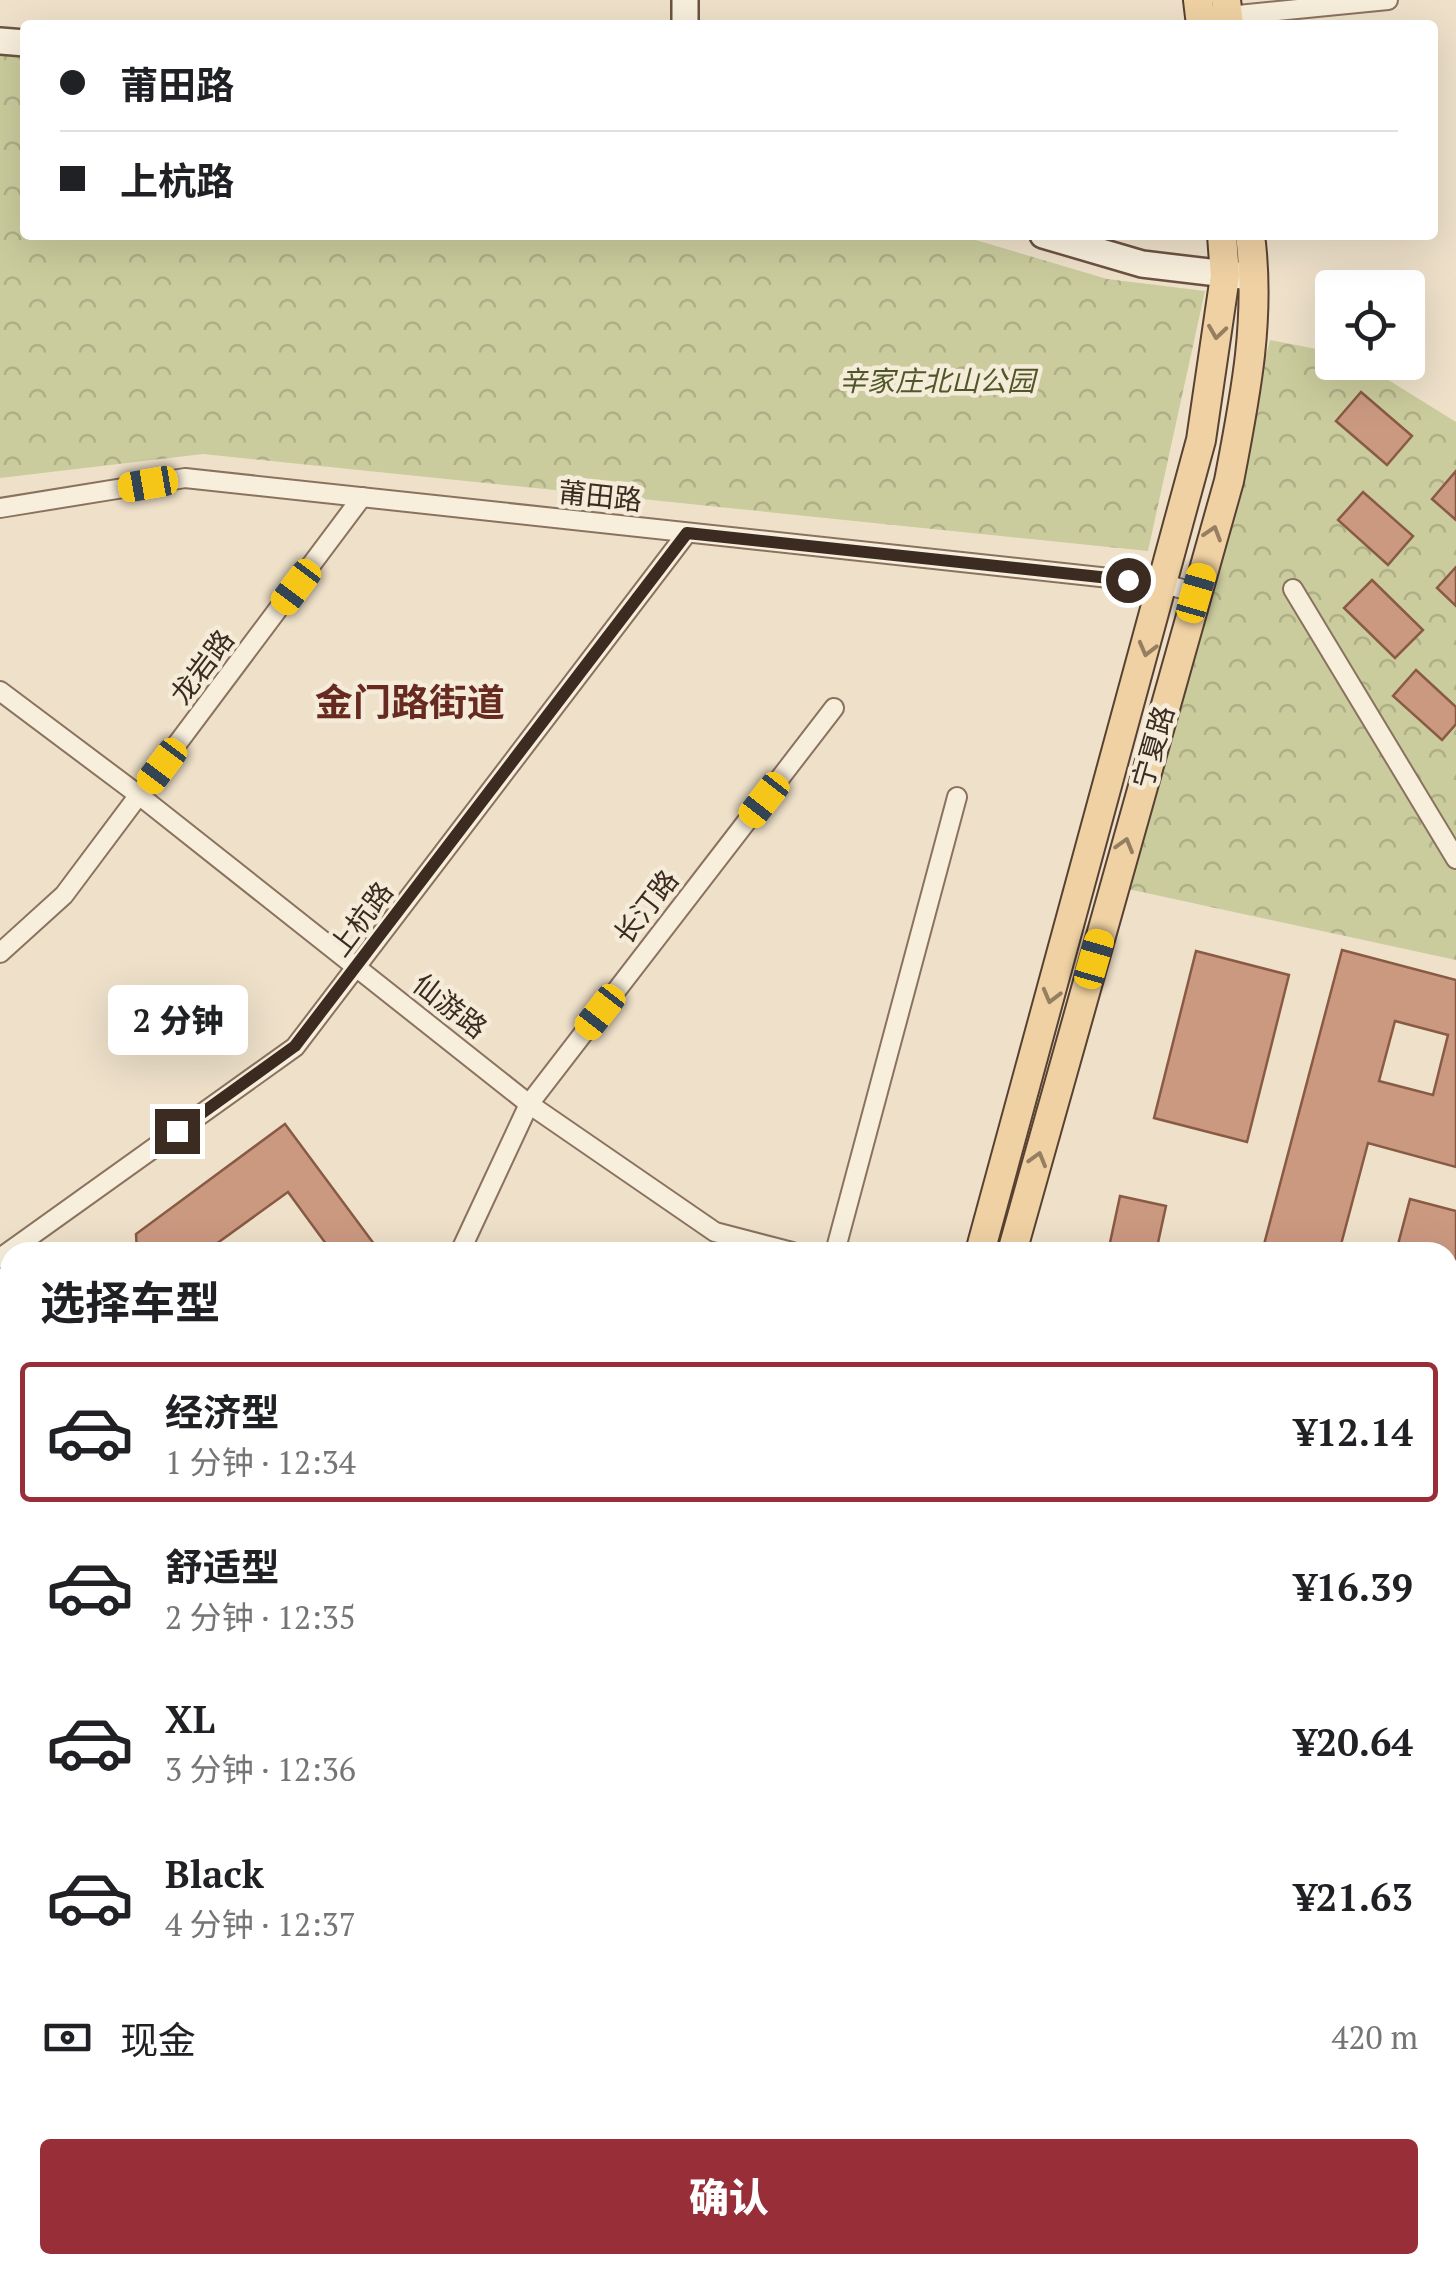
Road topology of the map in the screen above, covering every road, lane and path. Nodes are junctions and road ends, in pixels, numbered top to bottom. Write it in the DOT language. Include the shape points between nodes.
graph roads {
  1 [pos="1388,0"];
  2 [pos="1344,2"];
  3 [pos="1214,13"];
  4 [pos="1060,240"];
  5 [pos="1222,240"];
  6 [pos="1251,240"];
  7 [pos="1226,276"];
  8 [pos="1256,276"];
  9 [pos="362,497"];
  10 [pos="0,508"];
  11 [pos="687,533"];
  12 [pos="1165,584"];
  13 [pos="1293,590"];
  14 [pos="1196,593"];
  15 [pos="0,691"];
  16 [pos="834,708"];
  17 [pos="140,796"];
  18 [pos="956,797"];
  19 [pos="1456,859"];
  20 [pos="0,954"];
  21 [pos="358,968"];
  22 [pos="529,1104"];
  23 [pos="22,1242"];
  24 [pos="465,1242"];
  25 [pos="754,1242"];
  26 [pos="838,1242"];
  27 [pos="983,1242"];
  28 [pos="1015,1242"];
  1 -- 2 [label="street"];
  2 -- 3 [label="street"];
  4 -- 7 [label="street" via="1142,264"];
  5 -- 7 [label="main road, 宁夏路"];
  6 -- 8 [label="main road, 宁夏路"];
  7 -- 8 [label="street"];
  7 -- 12 [label="main road, 宁夏路, one-way" via="1201,440"];
  14 -- 8 [label="main road, 宁夏路, one-way" via="1229,481 1251,370"];
  9 -- 10 [label="street, 莆田路" via="185,478"];
  9 -- 11 [label="street, 莆田路"];
  9 -- 17 [label="street, 龙岩路"];
  11 -- 12 [label="street, 莆田路"];
  11 -- 21 [label="street, 上杭路"];
  12 -- 14 [label="street, 莆田路"];
  12 -- 27 [label="main road, 宁夏路, one-way"];
  13 -- 19 [label="street"];
  28 -- 14 [label="main road, 宁夏路, one-way"];
  15 -- 17 [label="street, 仙游路"];
  16 -- 22 [label="street, 长汀路"];
  17 -- 20 [label="street, 龙岩路" via="64,895"];
  17 -- 21 [label="street, 仙游路"];
  18 -- 26 [label="street"];
  21 -- 22 [label="street, 仙游路"];
  21 -- 23 [label="street, 上杭路" via="295,1046"];
  22 -- 24 [label="street, 长汀路"];
  22 -- 25 [label="street, 仙游路" via="716,1232"];
}
